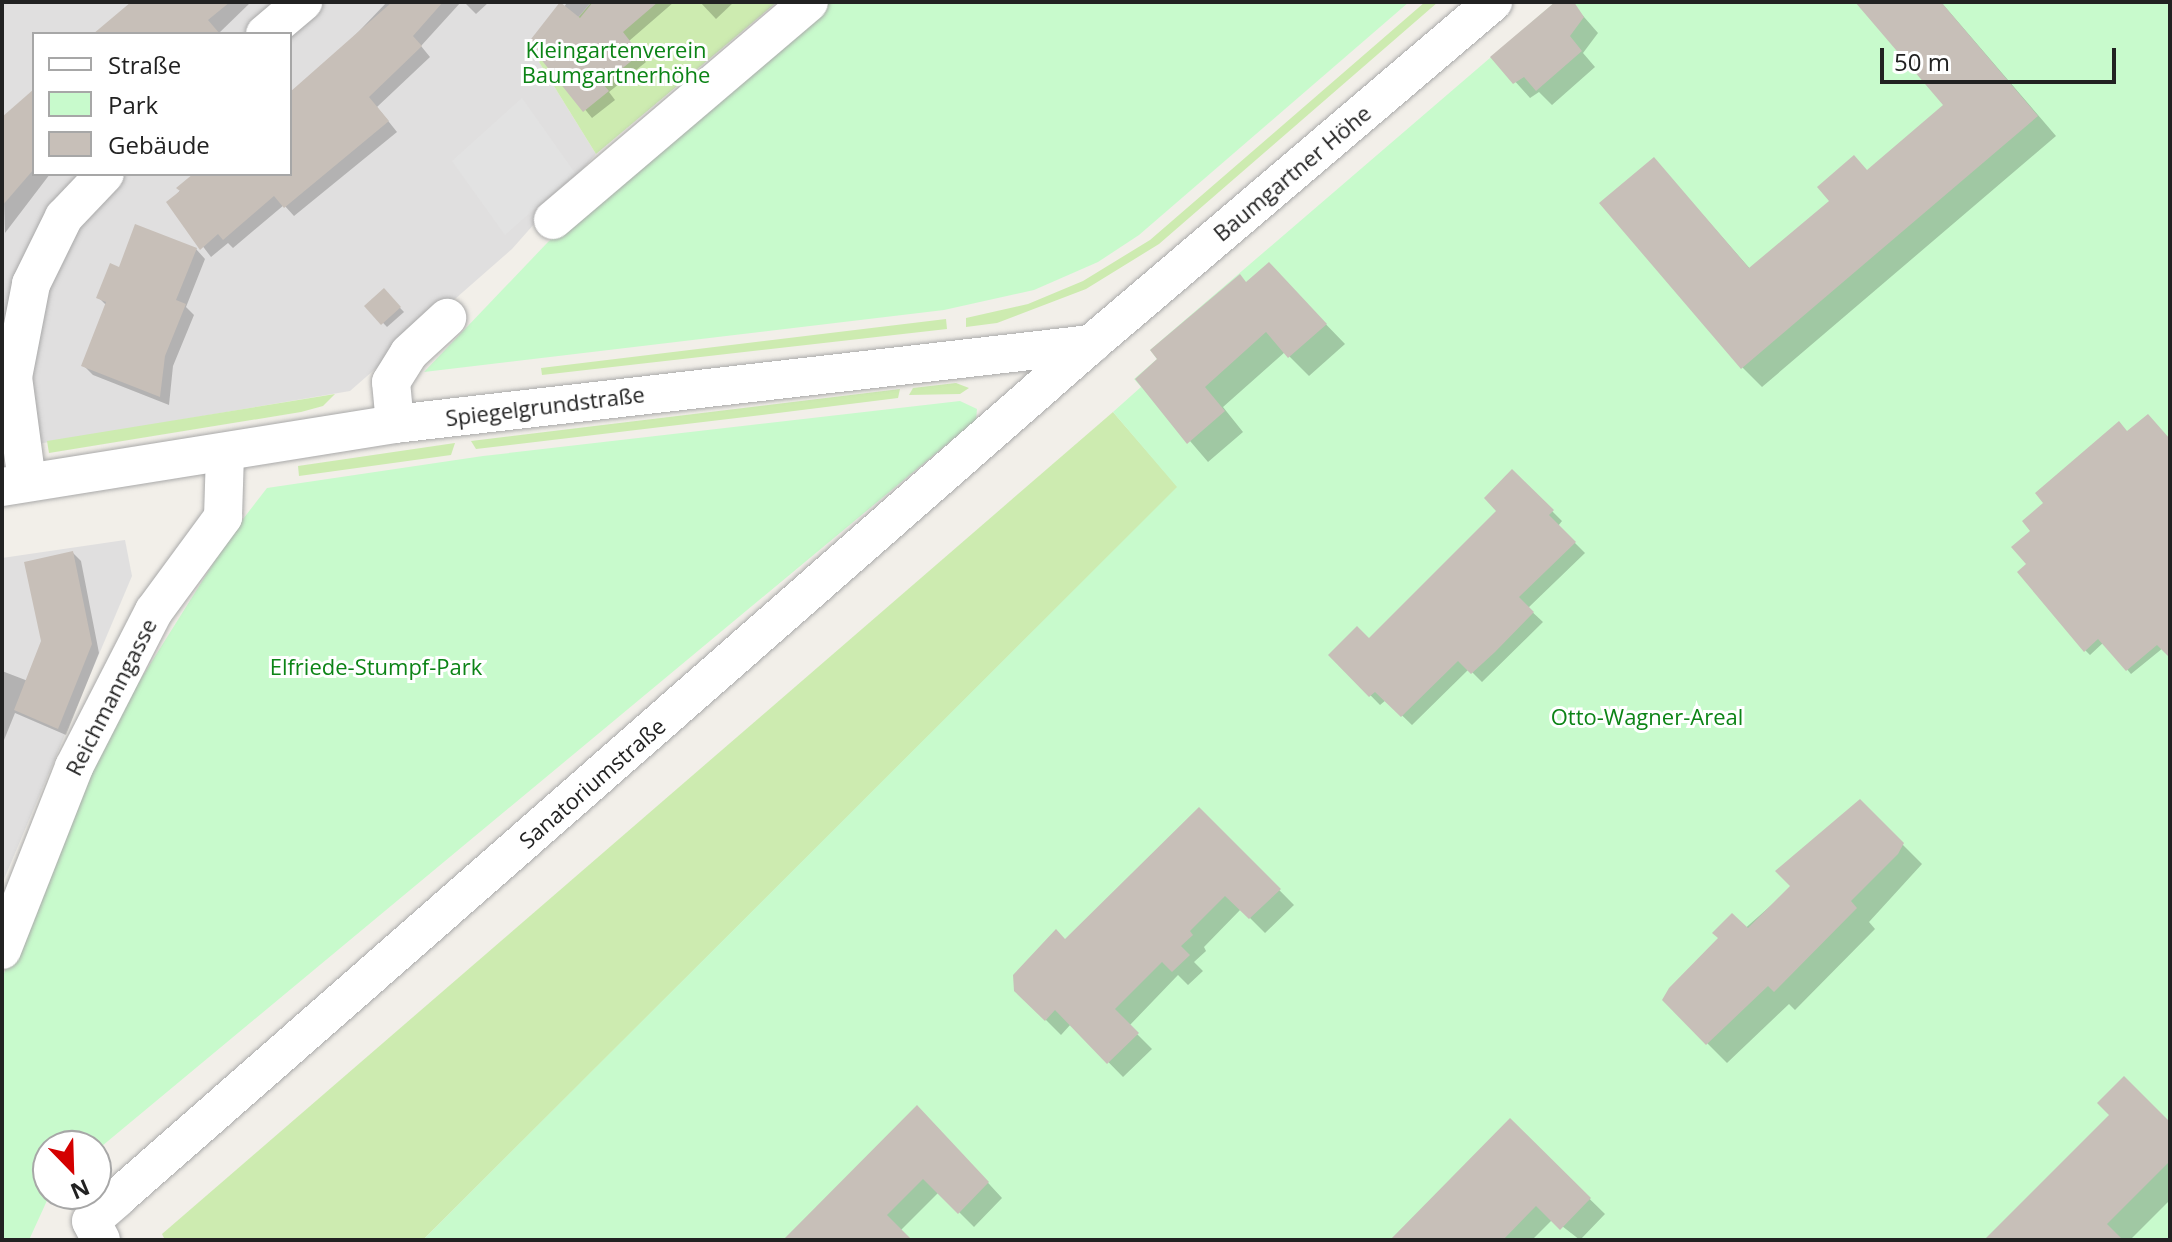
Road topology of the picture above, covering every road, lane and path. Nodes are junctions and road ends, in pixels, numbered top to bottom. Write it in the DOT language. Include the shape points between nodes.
graph roads {
  1 [pos="303,2"];
  2 [pos="809,2"];
  3 [pos="1493,2"];
  4 [pos="267,32"];
  5 [pos="103,176"];
  6 [pos="553,220"];
  7 [pos="447,318"];
  8 [pos="1091,344"];
  9 [pos="395,424"];
  10 [pos="225,453"];
  11 [pos="14,485"];
  12 [pos="2,950"];
  13 [pos="96,1231"];
  1 -- 4 [label="street"];
  2 -- 6 [label="street"];
  3 -- 8 [label="street, Baumgartner Höhe"];
  5 -- 11 [label="street" via="64,217 31,284 13,377"];
  7 -- 9 [label="street" via="409,353 391,382"];
  8 -- 9 [label="street, Spiegelgrundstraße"];
  8 -- 13 [label="street, Sanatoriumstraße"];
  9 -- 10 [label="street, Spiegelgrundstraße"];
  10 -- 11 [label="street, Spiegelgrundstraße"];
  10 -- 12 [label="street, Reichmanngasse" via="223,517 154,611 81,753"];
}
